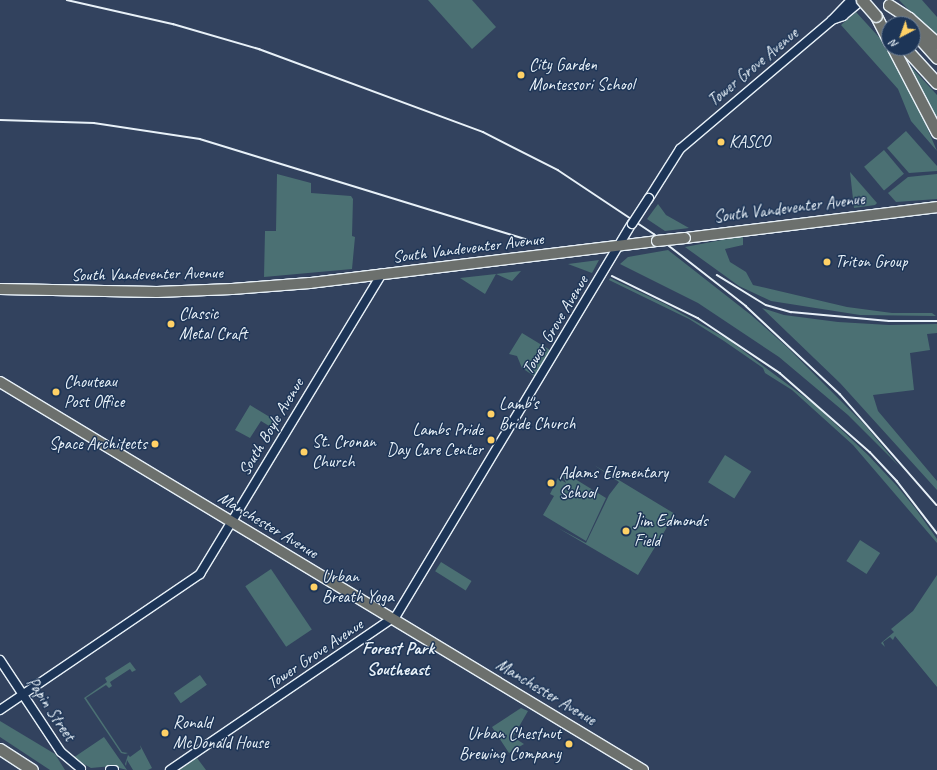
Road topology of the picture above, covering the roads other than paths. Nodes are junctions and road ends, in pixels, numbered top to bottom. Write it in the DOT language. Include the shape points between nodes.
graph roads {
  1 [pos="851,0"];
  2 [pos="862,0"];
  3 [pos="887,2"];
  4 [pos="876,16"];
  5 [pos="900,16"];
  6 [pos="831,20"];
  7 [pos="881,21"];
  8 [pos="881,26"];
  9 [pos="921,40"];
  10 [pos="937,43"];
  11 [pos="897,56"];
  12 [pos="912,56"];
  13 [pos="937,58"];
  14 [pos="937,83"];
  15 [pos="937,132"];
  16 [pos="937,207"];
  17 [pos="619,246"];
  18 [pos="382,274"];
  19 [pos="0,289"];
  20 [pos="0,382"];
  21 [pos="231,522"];
  22 [pos="393,619"];
  23 [pos="0,660"];
  24 [pos="23,694"];
  25 [pos="0,710"];
  26 [pos="0,744"];
  27 [pos="0,750"];
  28 [pos="20,762"];
  29 [pos="32,770"];
  30 [pos="80,770"];
  31 [pos="110,770"];
  32 [pos="114,770"];
  33 [pos="170,770"];
  34 [pos="643,770"];
  1 -- 6 [label="street, Tower Grove Avenue"];
  2 -- 4 [label="highway, bridge"];
  2 -- 6 [label="street, Tower Grove Avenue" via="843,16"];
  3 -- 5 [label="highway"];
  3 -- 10 [label="highway"];
  4 -- 7 [label="highway"];
  4 -- 8 [label="highway"];
  6 -- 17 [label="street, Tower Grove Avenue, bridge" via="680,149"];
  9 -- 13 [label="highway"];
  11 -- 15 [label="highway"];
  12 -- 14 [label="highway"];
  16 -- 17 [label="main road, South Vandeventer Avenue, bridge"];
  17 -- 18 [label="main road, South Vandeventer Avenue"];
  17 -- 22 [label="street, Tower Grove Avenue"];
  18 -- 19 [label="main road, South Vandeventer Avenue" via="310,283 204,290"];
  18 -- 21 [label="street, South Boyle Avenue"];
  20 -- 21 [label="main road, Manchester Avenue"];
  21 -- 22 [label="main road, Manchester Avenue"];
  21 -- 24 [label="street, South Boyle Avenue" via="200,574 192,581"];
  22 -- 33 [label="street, Tower Grove Avenue"];
  22 -- 34 [label="main road, Manchester Avenue"];
  23 -- 24 [label="street, Papin Street"];
  24 -- 25 [label="street, South Boyle Avenue"];
  24 -- 30 [label="street, Papin Street" via="61,752"];
  26 -- 28 [label="highway"];
  27 -- 28 [label="highway"];
  28 -- 29 [label="highway"];
  31 -- 32 [label="street"];
}
